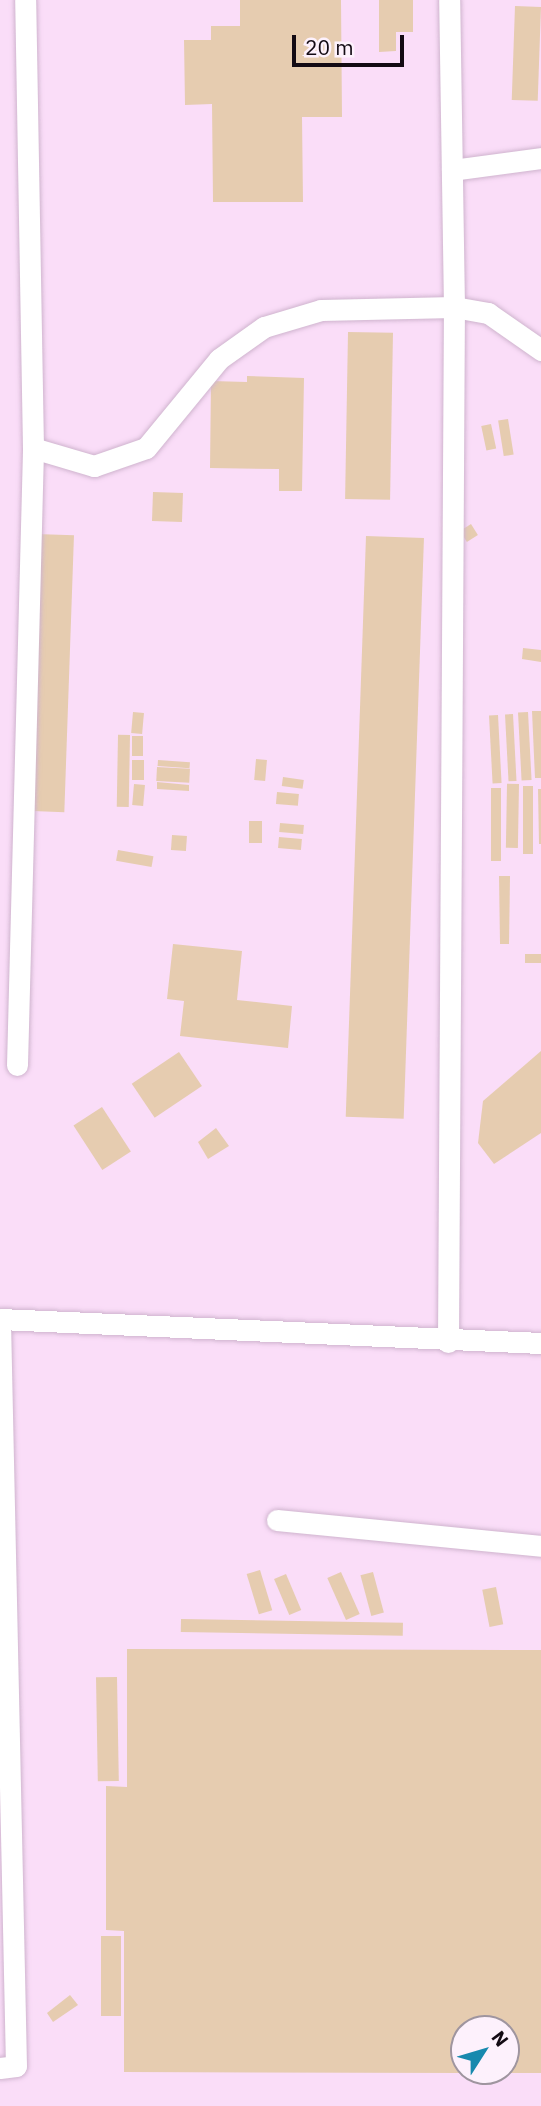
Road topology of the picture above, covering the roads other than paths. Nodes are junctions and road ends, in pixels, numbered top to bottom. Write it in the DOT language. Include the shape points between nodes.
graph roads {
  1 [pos="25,0"];
  2 [pos="449,0"];
  3 [pos="541,158"];
  4 [pos="452,170"];
  5 [pos="454,307"];
  6 [pos="541,349"];
  7 [pos="33,448"];
  8 [pos="17,1065"];
  9 [pos="448,1342"];
  10 [pos="541,1343"];
  11 [pos="277,1520"];
  12 [pos="541,1546"];
  13 [pos="0,2067"];
  1 -- 7 [label="lane"];
  2 -- 4 [label="lane"];
  3 -- 4 [label="lane"];
  4 -- 5 [label="lane"];
  5 -- 6 [label="lane" via="488,313"];
  5 -- 7 [label="lane" via="321,310 264,327 219,359 146,447 94,466"];
  5 -- 9 [label="lane"];
  7 -- 8 [label="lane"];
  9 -- 10 [label="lane"];
  9 -- 13 [label="lane" via="0,1319 16,2066"];
  11 -- 12 [label="lane"];
}
